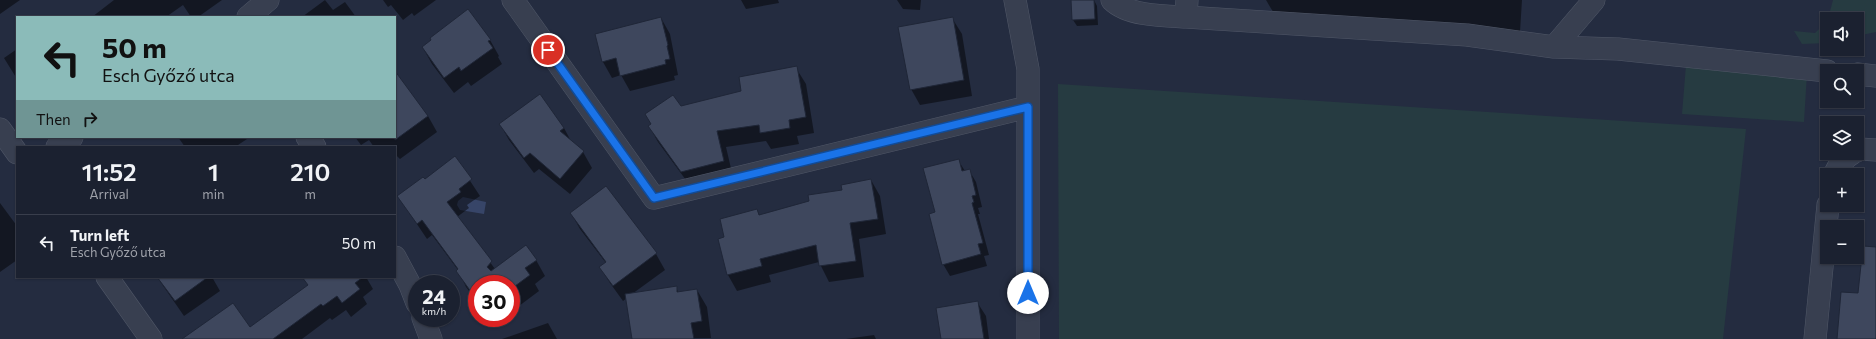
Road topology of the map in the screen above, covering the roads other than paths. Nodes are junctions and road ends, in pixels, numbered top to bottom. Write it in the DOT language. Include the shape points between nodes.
graph roads {
  1 [pos="268,0"];
  2 [pos="512,0"];
  3 [pos="1015,0"];
  4 [pos="1112,0"];
  5 [pos="1594,0"];
  6 [pos="1186,9"];
  7 [pos="249,16"];
  8 [pos="1554,47"];
  9 [pos="1820,70"];
  10 [pos="1864,75"];
  11 [pos="1876,76"];
  12 [pos="1028,107"];
  13 [pos="0,129"];
  14 [pos="70,138"];
  15 [pos="308,138"];
  16 [pos="58,146"];
  17 [pos="314,146"];
  18 [pos="1864,149"];
  19 [pos="1876,150"];
  20 [pos="16,152"];
  21 [pos="1827,212"];
  22 [pos="396,259"];
  23 [pos="108,278"];
  24 [pos="408,282"];
  25 [pos="426,327"];
  26 [pos="151,339"];
  27 [pos="431,339"];
  28 [pos="1028,339"];
  29 [pos="1816,339"];
  1 -- 7 [label="street"];
  2 -- 12 [label="street" via="654,198"];
  3 -- 12 [label="street" via="1028,69"];
  4 -- 6 [label="street" via="1117,5 1147,14"];
  5 -- 8 [label="street"];
  6 -- 8 [label="street" via="1467,36"];
  8 -- 9 [label="street" via="1618,50"];
  10 -- 11 [label="street"];
  12 -- 28 [label="street"];
  13 -- 20 [label="street"];
  14 -- 16 [label="street"];
  15 -- 17 [label="street"];
  18 -- 19 [label="street"];
  21 -- 29 [label="street"];
  22 -- 24 [label="street"];
  23 -- 26 [label="street"];
  25 -- 27 [label="street"];
}
